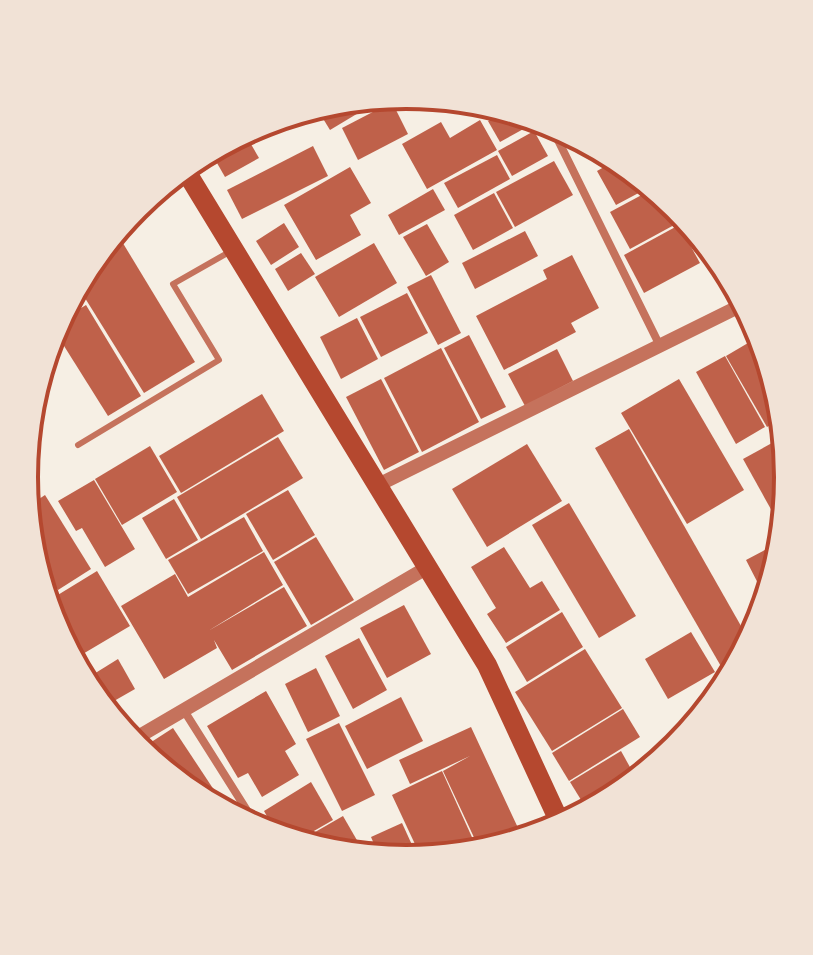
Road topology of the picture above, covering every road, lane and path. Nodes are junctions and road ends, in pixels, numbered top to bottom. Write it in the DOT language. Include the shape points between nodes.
graph roads {
  1 [pos="559,142"];
  2 [pos="191,179"];
  3 [pos="233,249"];
  4 [pos="734,309"];
  5 [pos="660,346"];
  6 [pos="78,445"];
  7 [pos="378,485"];
  8 [pos="428,567"];
  9 [pos="183,709"];
  10 [pos="142,734"];
  11 [pos="246,809"];
  12 [pos="556,814"];
  1 -- 5 [label="street"];
  2 -- 3 [label="main road"];
  3 -- 6 [label="lane" via="173,284 219,360"];
  3 -- 7 [label="main road"];
  4 -- 5 [label="street"];
  5 -- 7 [label="street"];
  7 -- 8 [label="main road"];
  8 -- 9 [label="street"];
  8 -- 12 [label="main road" via="487,665"];
  9 -- 10 [label="street"];
  9 -- 11 [label="street"];
}
